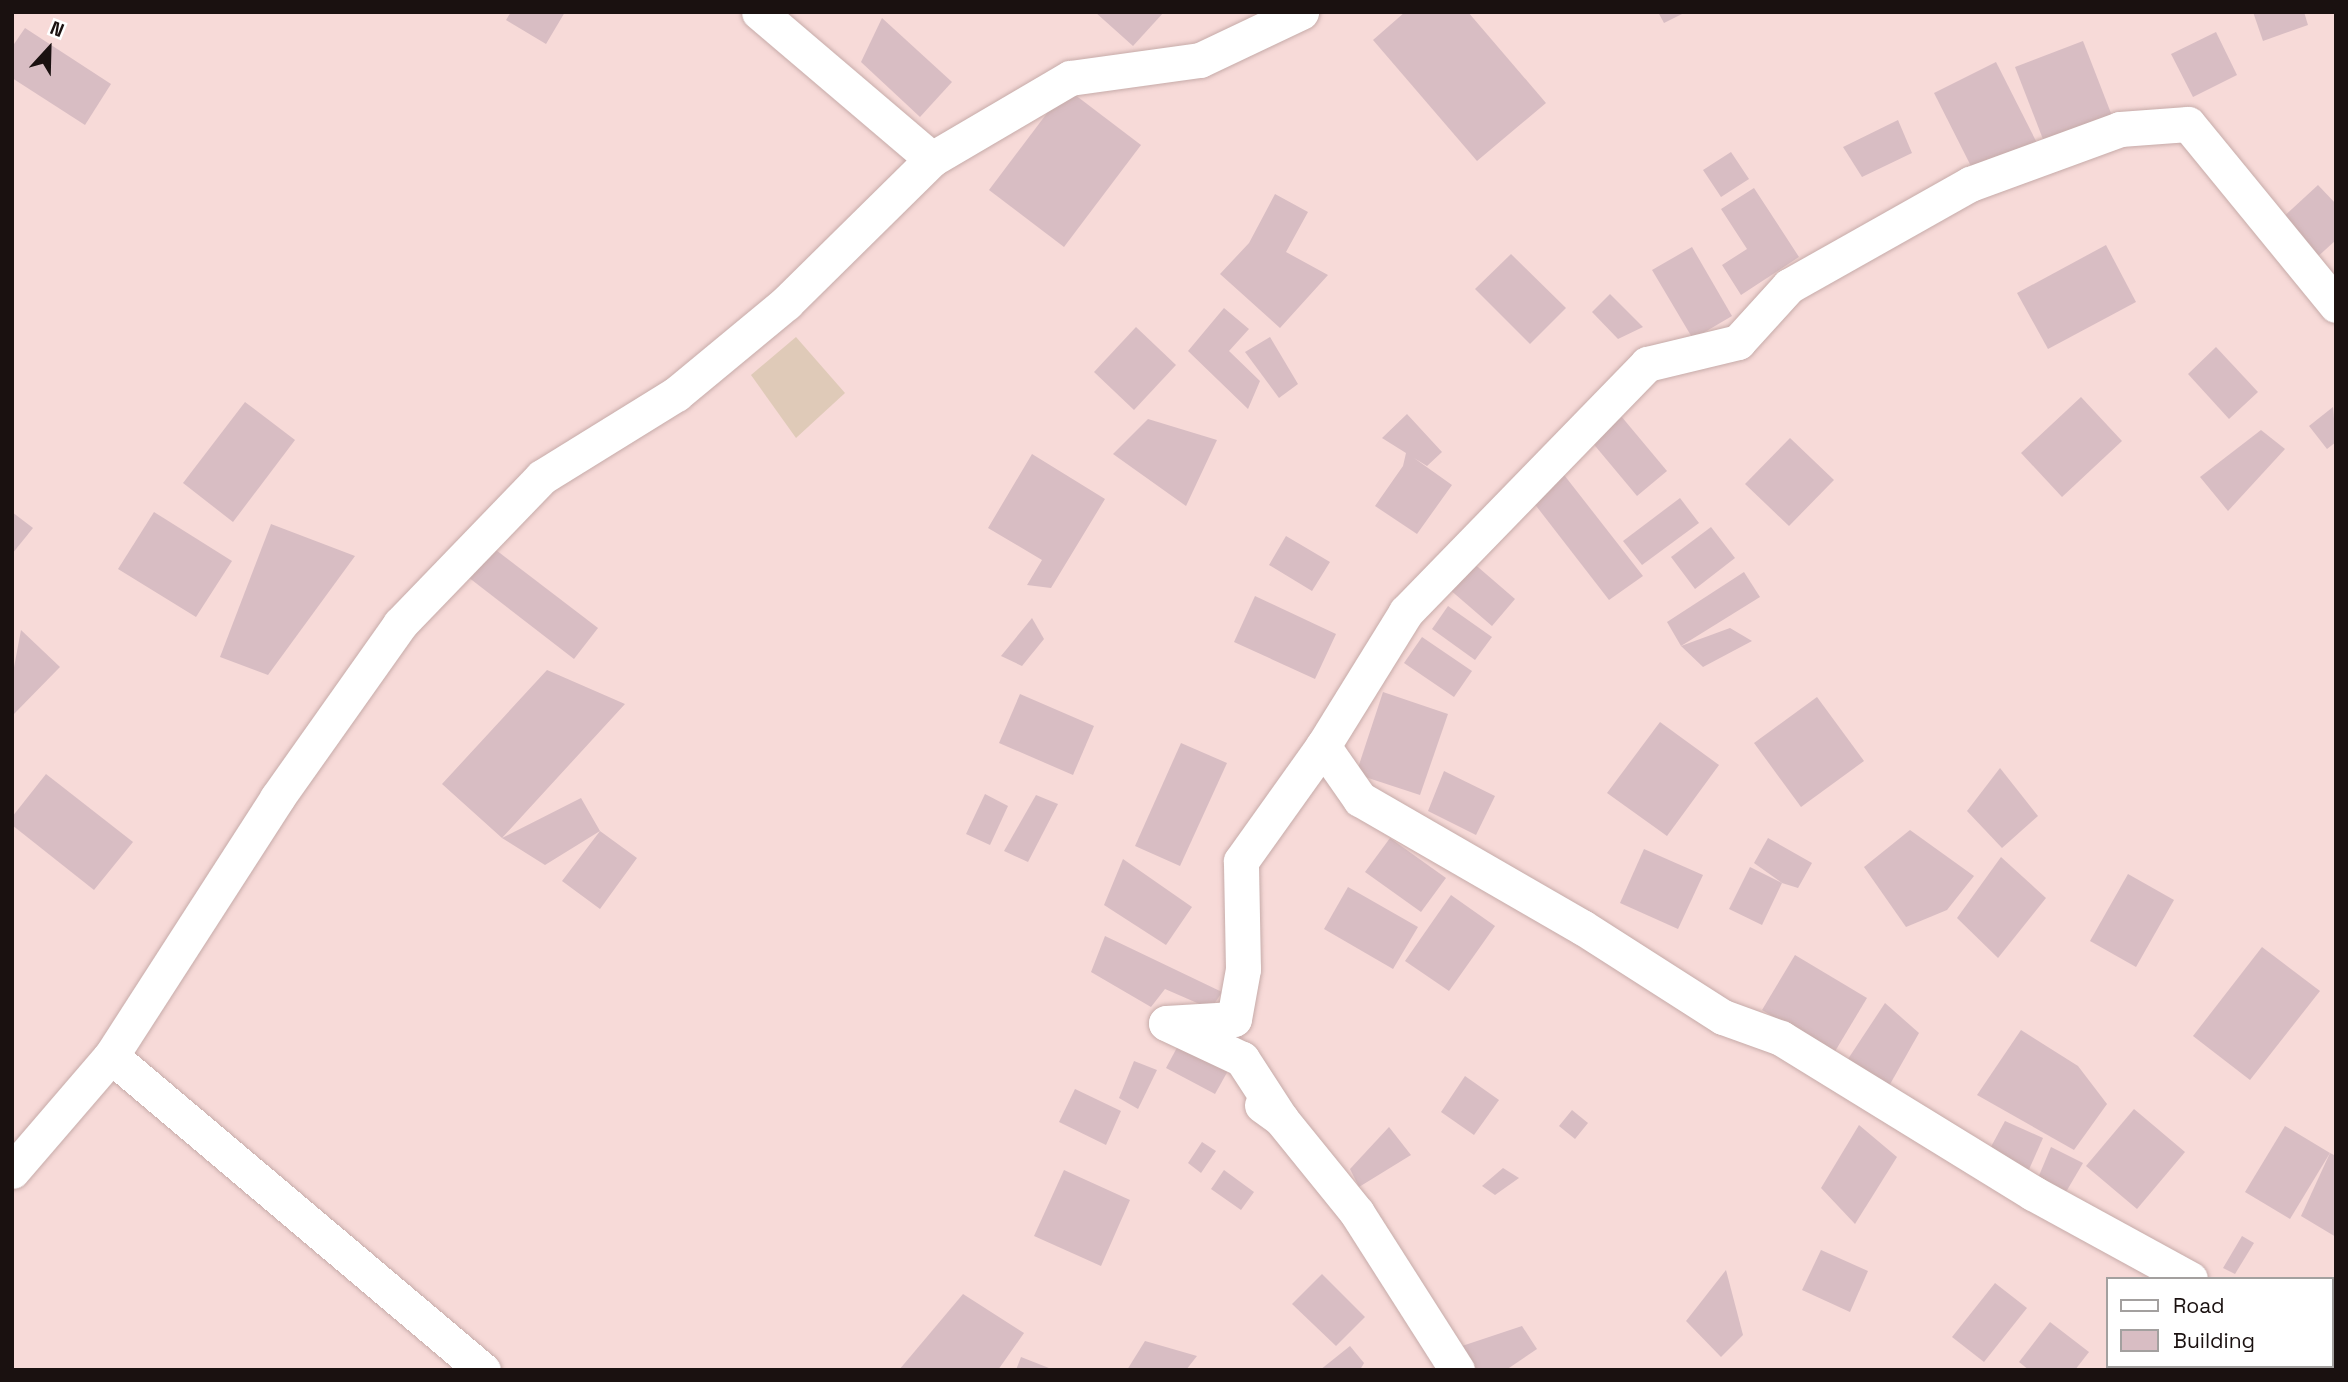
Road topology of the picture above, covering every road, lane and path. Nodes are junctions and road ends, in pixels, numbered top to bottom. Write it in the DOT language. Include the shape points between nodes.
graph roads {
  1 [pos="759,12"];
  2 [pos="1301,12"];
  3 [pos="932,159"];
  4 [pos="2336,305"];
  5 [pos="1323,746"];
  6 [pos="111,1056"];
  7 [pos="12,1171"];
  8 [pos="2186,1277"];
  9 [pos="483,1370"];
  10 [pos="1457,1370"];
  1 -- 3 [label="street"];
  2 -- 3 [label="street" via="1200,60 1070,78"];
  3 -- 6 [label="street" via="786,303 676,394 542,477 400,624 277,798"];
  4 -- 5 [label="street" via="2188,124 2120,129 1970,184 1789,286 1738,342 1647,364 1406,612"];
  5 -- 8 [label="street" via="1360,799 1582,927 1723,1017 1780,1038 2033,1193"];
  5 -- 10 [label="street" via="1241,861 1243,969 1234,1019 1166,1023 1242,1059 1269,1110 1357,1213"];
  6 -- 7 [label="street"];
  6 -- 9 [label="street"];
}
